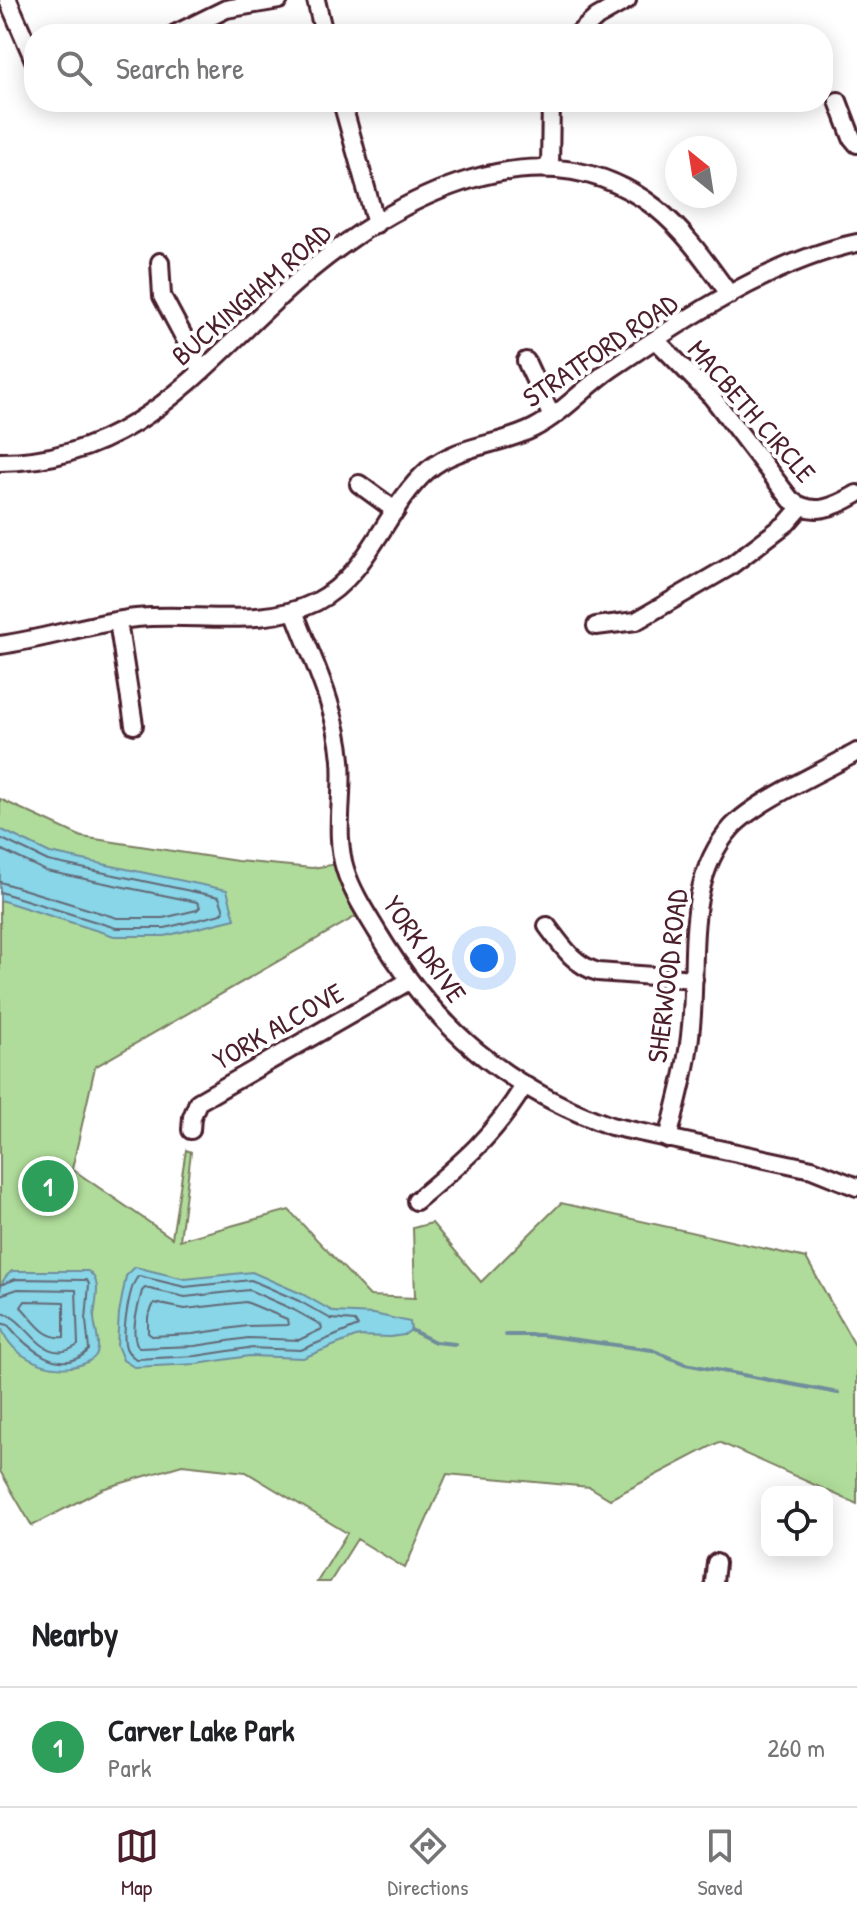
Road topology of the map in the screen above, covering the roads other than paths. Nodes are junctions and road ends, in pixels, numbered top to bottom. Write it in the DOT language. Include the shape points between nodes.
graph roads {
  1 [pos="8,0"];
  2 [pos="279,0"];
  3 [pos="316,0"];
  4 [pos="627,0"];
  5 [pos="195,24"];
  6 [pos="322,24"];
  7 [pos="589,24"];
  8 [pos="24,37"];
  9 [pos="838,101"];
  10 [pos="345,112"];
  11 [pos="551,112"];
  12 [pos="857,144"];
  13 [pos="550,167"];
  14 [pos="376,224"];
  15 [pos="857,243"];
  16 [pos="160,262"];
  17 [pos="730,295"];
  18 [pos="656,340"];
  19 [pos="526,361"];
  20 [pos="202,371"];
  21 [pos="552,417"];
  22 [pos="0,462"];
  23 [pos="359,484"];
  24 [pos="857,494"];
  25 [pos="801,507"];
  26 [pos="396,511"];
  27 [pos="294,611"];
  28 [pos="118,621"];
  29 [pos="596,626"];
  30 [pos="0,645"];
  31 [pos="134,725"];
  32 [pos="857,752"];
  33 [pos="547,926"];
  34 [pos="694,979"];
  35 [pos="409,981"];
  36 [pos="524,1086"];
  37 [pos="191,1130"];
  38 [pos="668,1139"];
  39 [pos="857,1187"];
  40 [pos="416,1201"];
  41 [pos="716,1563"];
  42 [pos="714,1582"];
  1 -- 8 [label="street"];
  2 -- 5 [label="street" via="226,9"];
  3 -- 6 [label="street"];
  4 -- 7 [label="street"];
  9 -- 12 [label="street"];
  10 -- 14 [label="street"];
  11 -- 13 [label="street"];
  13 -- 14 [label="street, BUCKINGHAM ROAD" via="493,172"];
  13 -- 17 [label="street, BUCKINGHAM ROAD" via="592,175 648,202 690,242"];
  14 -- 20 [label="street, BUCKINGHAM ROAD" via="308,272"];
  15 -- 17 [label="street, STRATFORD ROAD" via="795,261"];
  16 -- 20 [label="street" via="162,296"];
  17 -- 18 [label="street, STRATFORD ROAD"];
  18 -- 21 [label="street, STRATFORD ROAD"];
  18 -- 25 [label="street, MACBETH CIRCLE" via="712,397 784,493"];
  19 -- 21 [label="street"];
  20 -- 22 [label="street, BUCKINGHAM ROAD" via="121,432 67,453"];
  21 -- 26 [label="street, STRATFORD ROAD" via="445,458 416,482"];
  23 -- 26 [label="street"];
  24 -- 25 [label="street, MACBETH CIRCLE" via="830,508"];
  25 -- 29 [label="street" via="729,567 636,621"];
  26 -- 27 [label="street, STRATFORD ROAD" via="345,582"];
  27 -- 28 [label="street, STRATFORD ROAD"];
  27 -- 35 [label="street, YORK DRIVE" via="337,723 344,868"];
  28 -- 30 [label="street, STRATFORD ROAD"];
  28 -- 31 [label="street"];
  32 -- 34 [label="street, SHERWOOD ROAD" via="732,827 710,864 696,909"];
  33 -- 34 [label="street" via="586,969"];
  34 -- 38 [label="street, SHERWOOD ROAD" via="689,1041"];
  35 -- 36 [label="street, YORK DRIVE" via="456,1034"];
  35 -- 37 [label="street, YORK ALCOVE" via="198,1102"];
  36 -- 38 [label="street, YORK DRIVE" via="583,1116"];
  36 -- 40 [label="street" via="477,1150"];
  38 -- 39 [label="street, YORK DRIVE" via="812,1169"];
  41 -- 42 [label="street"];
}
